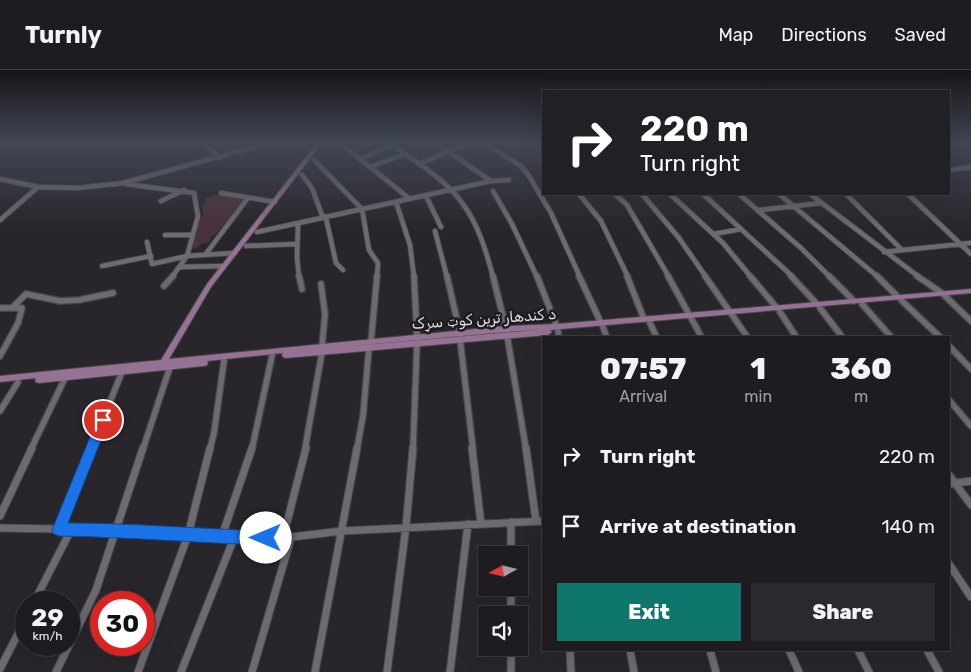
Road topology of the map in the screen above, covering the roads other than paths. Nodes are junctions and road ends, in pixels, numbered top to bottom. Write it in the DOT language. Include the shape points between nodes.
graph roads {
  1 [pos="169,171"];
  2 [pos="299,171"];
  3 [pos="305,171"];
  4 [pos="325,171"];
  5 [pos="375,171"];
  6 [pos="428,171"];
  7 [pos="476,171"];
  8 [pos="525,171"];
  9 [pos="302,175"];
  10 [pos="0,179"];
  11 [pos="7,180"];
  12 [pos="509,180"];
  13 [pos="491,181"];
  14 [pos="123,183"];
  15 [pos="0,186"];
  16 [pos="38,187"];
  17 [pos="184,190"];
  18 [pos="453,190"];
  19 [pos="493,191"];
  20 [pos="221,193"];
  21 [pos="580,195"];
  22 [pos="616,195"];
  23 [pos="643,195"];
  24 [pos="671,195"];
  25 [pos="704,195"];
  26 [pos="740,195"];
  27 [pos="780,195"];
  28 [pos="811,195"];
  29 [pos="847,195"];
  30 [pos="909,195"];
  31 [pos="426,196"];
  32 [pos="248,198"];
  33 [pos="410,199"];
  34 [pos="161,201"];
  35 [pos="275,202"];
  36 [pos="396,202"];
  37 [pos="821,203"];
  38 [pos="795,206"];
  39 [pos="362,209"];
  40 [pos="759,210"];
  41 [pos="326,218"];
  42 [pos="0,220"];
  43 [pos="298,225"];
  44 [pos="441,227"];
  45 [pos="741,229"];
  46 [pos="257,232"];
  47 [pos="435,232"];
  48 [pos="192,234"];
  49 [pos="714,234"];
  50 [pos="165,235"];
  51 [pos="147,242"];
  52 [pos="971,243"];
  53 [pos="296,244"];
  54 [pos="961,244"];
  55 [pos="246,246"];
  56 [pos="900,249"];
  57 [pos="884,252"];
  58 [pos="235,253"];
  59 [pos="971,254"];
  60 [pos="205,255"];
  61 [pos="151,256"];
  62 [pos="187,256"];
  63 [pos="102,266"];
  64 [pos="224,266"];
  65 [pos="180,267"];
  66 [pos="343,270"];
  67 [pos="322,284"];
  68 [pos="164,286"];
  69 [pos="302,289"];
  70 [pos="208,291"];
  71 [pos="971,291"];
  72 [pos="113,293"];
  73 [pos="944,295"];
  74 [pos="971,295"];
  75 [pos="900,299"];
  76 [pos="854,301"];
  77 [pos="843,304"];
  78 [pos="862,304"];
  79 [pos="818,306"];
  80 [pos="0,308"];
  81 [pos="12,308"];
  82 [pos="779,310"];
  83 [pos="731,314"];
  84 [pos="692,317"];
  85 [pos="647,321"];
  86 [pos="971,321"];
  87 [pos="602,325"];
  88 [pos="507,332"];
  89 [pos="558,332"];
  90 [pos="460,336"];
  91 [pos="605,336"];
  92 [pos="656,336"];
  93 [pos="701,336"];
  94 [pos="747,336"];
  95 [pos="796,336"];
  96 [pos="841,336"];
  97 [pos="890,336"];
  98 [pos="939,336"];
  99 [pos="417,340"];
  100 [pos="370,345"];
  101 [pos="950,347"];
  102 [pos="322,349"];
  103 [pos="262,355"];
  104 [pos="0,356"];
  105 [pos="272,356"];
  106 [pos="224,361"];
  107 [pos="162,365"];
  108 [pos="170,367"];
  109 [pos="971,369"];
  110 [pos="122,372"];
  111 [pos="65,378"];
  112 [pos="0,379"];
  113 [pos="18,382"];
  114 [pos="0,384"];
  115 [pos="950,401"];
  116 [pos="0,411"];
  117 [pos="971,426"];
  118 [pos="971,481"];
  119 [pos="952,484"];
  120 [pos="971,505"];
  121 [pos="0,516"];
  122 [pos="540,521"];
  123 [pos="511,522"];
  124 [pos="468,524"];
  125 [pos="481,524"];
  126 [pos="406,527"];
  127 [pos="0,528"];
  128 [pos="59,530"];
  129 [pos="71,530"];
  130 [pos="116,530"];
  131 [pos="342,531"];
  132 [pos="188,535"];
  133 [pos="222,536"];
  134 [pos="234,538"];
  135 [pos="287,538"];
  136 [pos="511,546"];
  137 [pos="950,566"];
  138 [pos="40,591"];
  139 [pos="971,597"];
  140 [pos="15,640"];
  141 [pos="570,651"];
  142 [pos="630,651"];
  143 [pos="710,651"];
  144 [pos="789,651"];
  145 [pos="858,651"];
  146 [pos="928,651"];
  147 [pos="511,656"];
  148 [pos="0,669"];
  149 [pos="56,672"];
  150 [pos="138,672"];
  151 [pos="181,672"];
  152 [pos="252,672"];
  153 [pos="315,672"];
  154 [pos="387,672"];
  155 [pos="450,672"];
  156 [pos="511,672"];
  157 [pos="571,672"];
  158 [pos="634,672"];
  159 [pos="716,672"];
  160 [pos="799,672"];
  161 [pos="869,672"];
  162 [pos="939,672"];
  1 -- 14 [label="street"];
  2 -- 35 [label="main road"];
  3 -- 9 [label="main road"];
  4 -- 39 [label="street"];
  5 -- 33 [label="street"];
  6 -- 18 [label="street"];
  7 -- 13 [label="street"];
  8 -- 87 [label="street" via="551,214"];
  9 -- 41 [label="street"];
  9 -- 46 [label="main road"];
  10 -- 11 [label="street"];
  11 -- 15 [label="street"];
  11 -- 16 [label="street"];
  12 -- 13 [label="street"];
  13 -- 18 [label="street"];
  14 -- 16 [label="street" via="77,188"];
  14 -- 17 [label="street"];
  16 -- 42 [label="street"];
  17 -- 34 [label="street"];
  17 -- 48 [label="street" via="194,192 197,206 198,216"];
  18 -- 31 [label="street"];
  18 -- 88 [label="street" via="476,224"];
  19 -- 89 [label="street" via="534,266"];
  20 -- 32 [label="street"];
  21 -- 85 [label="street" via="609,233"];
  22 -- 84 [label="street" via="626,205"];
  23 -- 83 [label="street" via="679,238"];
  24 -- 49 [label="street"];
  25 -- 45 [label="street"];
  26 -- 40 [label="street"];
  27 -- 38 [label="street"];
  28 -- 37 [label="street"];
  29 -- 56 [label="street"];
  30 -- 54 [label="street"];
  31 -- 33 [label="street"];
  31 -- 44 [label="street"];
  32 -- 35 [label="street"];
  32 -- 60 [label="street"];
  33 -- 36 [label="street"];
  35 -- 58 [label="main road"];
  36 -- 39 [label="street"];
  36 -- 99 [label="street" via="413,263"];
  37 -- 38 [label="street"];
  37 -- 57 [label="street"];
  38 -- 40 [label="street"];
  38 -- 75 [label="street" via="868,266"];
  39 -- 41 [label="street"];
  39 -- 100 [label="street" via="369,250 378,263"];
  40 -- 76 [label="street"];
  41 -- 43 [label="street"];
  41 -- 66 [label="street" via="336,262"];
  43 -- 46 [label="street"];
  43 -- 53 [label="street"];
  45 -- 49 [label="street"];
  45 -- 79 [label="street" via="798,281"];
  46 -- 55 [label="main road"];
  47 -- 90 [label="street"];
  48 -- 50 [label="street"];
  48 -- 62 [label="street"];
  49 -- 82 [label="street"];
  51 -- 61 [label="street"];
  52 -- 54 [label="street"];
  53 -- 55 [label="street"];
  53 -- 69 [label="street"];
  54 -- 56 [label="street"];
  54 -- 59 [label="street"];
  55 -- 70 [label="main road"];
  56 -- 57 [label="street"];
  57 -- 73 [label="street"];
  58 -- 60 [label="street"];
  58 -- 64 [label="main road"];
  60 -- 62 [label="street"];
  61 -- 62 [label="street" via="152,264"];
  61 -- 63 [label="street"];
  62 -- 65 [label="street"];
  64 -- 65 [label="street"];
  64 -- 70 [label="main road"];
  65 -- 68 [label="street"];
  67 -- 102 [label="street" via="325,314"];
  70 -- 107 [label="main road"];
  71 -- 73 [label="main road, د کندهار ترين کوټ سړک"];
  72 -- 81 [label="street" via="60,301 26,294"];
  73 -- 74 [label="main road, د کندهار ترين کوټ سړک"];
  73 -- 75 [label="main road, د کندهار ترين کوټ سړک"];
  73 -- 86 [label="street"];
  75 -- 76 [label="main road, د کندهار ترين کوټ سړک"];
  75 -- 78 [label="main road, د کندهار ترين کوټ سړک"];
  75 -- 98 [label="street"];
  76 -- 77 [label="main road, د کندهار ترين کوټ سړک"];
  77 -- 78 [label="main road, د کندهار ترين کوټ سړک"];
  77 -- 79 [label="main road, د کندهار ترين کوټ سړک"];
  78 -- 97 [label="street"];
  79 -- 82 [label="main road, د کندهار ترين کوټ سړک"];
  79 -- 96 [label="street"];
  80 -- 81 [label="street"];
  81 -- 104 [label="street" via="22,308 18,323"];
  82 -- 83 [label="main road, د کندهار ترين کوټ سړک"];
  82 -- 95 [label="street"];
  83 -- 84 [label="main road, د کندهار ترين کوټ سړک"];
  83 -- 94 [label="street"];
  84 -- 85 [label="main road, د کندهار ترين کوټ سړک"];
  84 -- 93 [label="street"];
  85 -- 87 [label="main road, د کندهار ترين کوټ سړک"];
  85 -- 92 [label="street"];
  87 -- 89 [label="main road, د کندهار ترين کوټ سړک"];
  87 -- 91 [label="street"];
  88 -- 89 [label="main road, د کندهار ترين کوټ سړک"];
  88 -- 90 [label="main road, د کندهار ترين کوټ سړک"];
  88 -- 122 [label="street"];
  90 -- 99 [label="main road, د کندهار ترين کوټ سړک"];
  90 -- 125 [label="street"];
  99 -- 100 [label="main road, د کندهار ترين کوټ سړک"];
  99 -- 126 [label="street" via="415,430"];
  100 -- 102 [label="main road, د کندهار ترين کوټ سړک"];
  100 -- 131 [label="street" via="362,416"];
  101 -- 109 [label="street"];
  102 -- 103 [label="main road, د کندهار ترين کوټ سړک"];
  102 -- 105 [label="main road, د کندهار ترين کوټ سړک"];
  102 -- 135 [label="street"];
  103 -- 105 [label="main road, د کندهار ترين کوټ سړک"];
  103 -- 106 [label="main road, د کندهار ترين کوټ سړک"];
  103 -- 107 [label="main road, د کندهار ترين کوټ سړک"];
  105 -- 133 [label="street" via="251,453"];
  106 -- 108 [label="main road, د کندهار ترين کوټ سړک"];
  106 -- 132 [label="street" via="214,433"];
  107 -- 108 [label="main road, د کندهار ترين کوټ سړک"];
  107 -- 110 [label="main road, د کندهار ترين کوټ سړک"];
  107 -- 112 [label="main road, د کندهار ترين کوټ سړک"];
  108 -- 130 [label="street"];
  110 -- 111 [label="main road, د کندهار ترين کوټ سړک"];
  110 -- 128 [label="street"];
  111 -- 113 [label="main road, د کندهار ترين کوټ سړک"];
  111 -- 121 [label="street"];
  113 -- 114 [label="main road, د کندهار ترين کوټ سړک"];
  113 -- 116 [label="street"];
  115 -- 117 [label="street"];
  118 -- 119 [label="street"];
  119 -- 120 [label="street"];
  122 -- 123 [label="street"];
  123 -- 125 [label="street"];
  123 -- 136 [label="street"];
  124 -- 125 [label="street"];
  124 -- 126 [label="street"];
  124 -- 155 [label="street"];
  126 -- 131 [label="street"];
  126 -- 154 [label="street"];
  127 -- 128 [label="street"];
  128 -- 129 [label="street"];
  129 -- 130 [label="street"];
  129 -- 138 [label="street"];
  130 -- 132 [label="street"];
  130 -- 149 [label="street" via="96,590"];
  131 -- 135 [label="street"];
  131 -- 153 [label="street"];
  132 -- 133 [label="street"];
  132 -- 150 [label="street"];
  133 -- 134 [label="street"];
  134 -- 135 [label="street"];
  134 -- 151 [label="street"];
  135 -- 152 [label="street"];
  137 -- 139 [label="street"];
  140 -- 148 [label="street"];
  141 -- 157 [label="street"];
  142 -- 158 [label="street"];
  143 -- 159 [label="street"];
  144 -- 160 [label="street"];
  145 -- 161 [label="street"];
  146 -- 162 [label="street"];
  147 -- 156 [label="street"];
}
